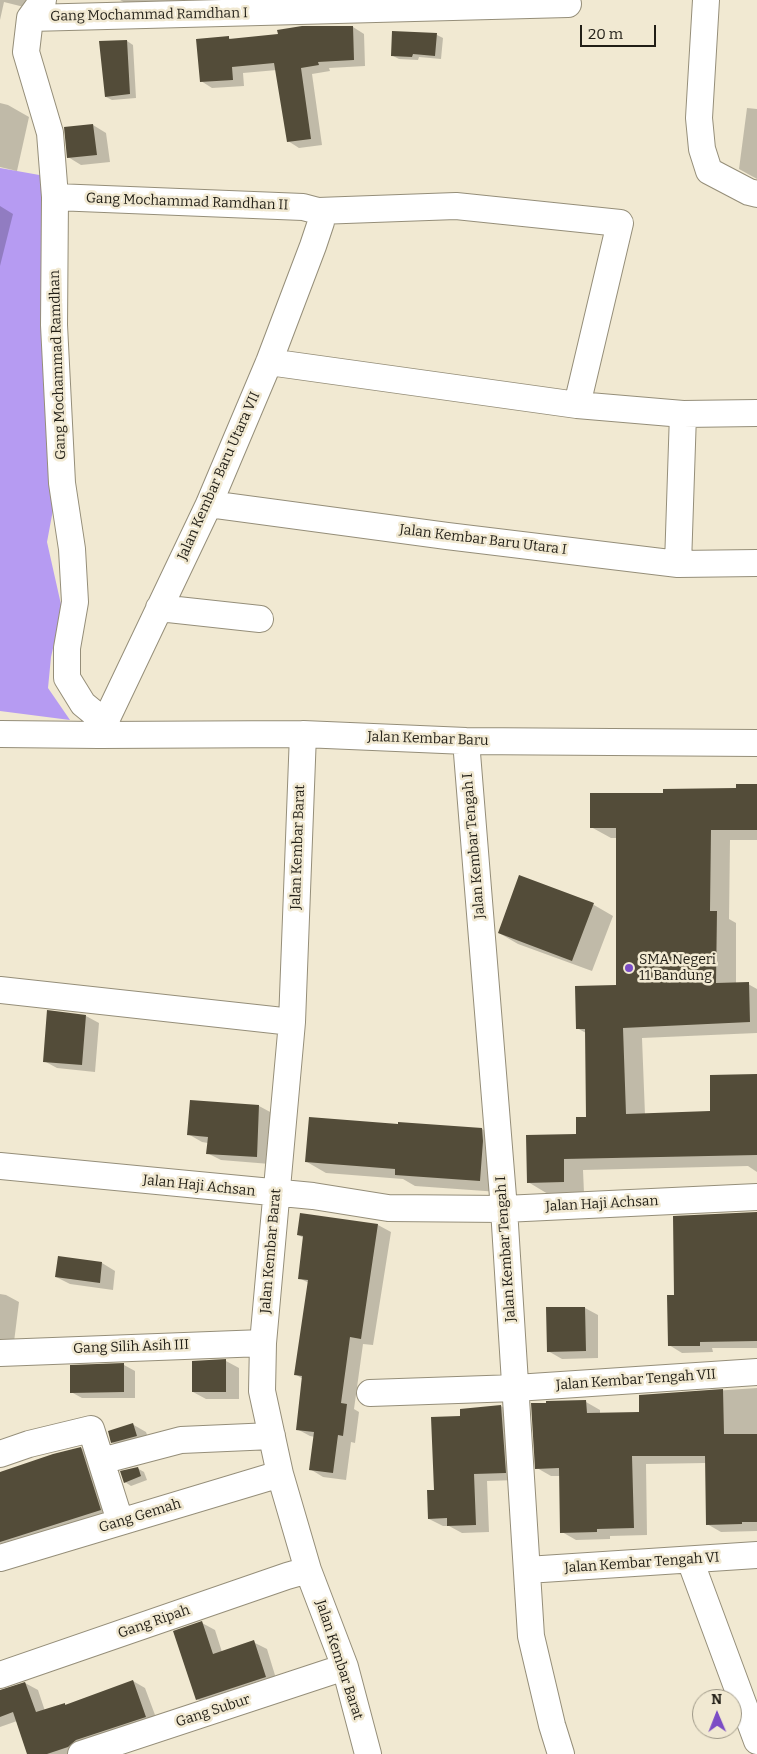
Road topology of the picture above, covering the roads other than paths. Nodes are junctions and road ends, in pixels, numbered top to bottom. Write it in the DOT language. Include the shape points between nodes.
graph roads {
  1 [pos="706,0"];
  2 [pos="568,4"];
  3 [pos="36,9"];
  4 [pos="757,194"];
  5 [pos="55,197"];
  6 [pos="318,211"];
  7 [pos="269,362"];
  8 [pos="577,405"];
  9 [pos="683,414"];
  10 [pos="757,414"];
  11 [pos="209,504"];
  12 [pos="757,563"];
  13 [pos="678,564"];
  14 [pos="159,608"];
  15 [pos="260,619"];
  16 [pos="102,729"];
  17 [pos="0,734"];
  18 [pos="303,734"];
  19 [pos="466,741"];
  20 [pos="757,743"];
  21 [pos="0,990"];
  22 [pos="292,1022"];
  23 [pos="0,1166"];
  24 [pos="277,1193"];
  25 [pos="757,1197"];
  26 [pos="504,1209"];
  27 [pos="263,1343"];
  28 [pos="0,1353"];
  29 [pos="757,1372"];
  30 [pos="516,1388"];
  31 [pos="370,1393"];
  32 [pos="272,1436"];
  33 [pos="0,1454"];
  34 [pos="102,1462"];
  35 [pos="280,1474"];
  36 [pos="120,1521"];
  37 [pos="757,1556"];
  38 [pos="0,1558"];
  39 [pos="690,1560"];
  40 [pos="308,1570"];
  41 [pos="527,1570"];
  42 [pos="344,1667"];
  43 [pos="0,1675"];
  44 [pos="749,1700"];
  45 [pos="757,1741"];
  46 [pos="81,1754"];
  47 [pos="368,1754"];
  48 [pos="561,1754"];
  1 -- 4 [label="street" via="699,118 702,149 709,171"];
  2 -- 3 [label="street, Gang Mochammad Ramdhan I"];
  3 -- 5 [label="street, Gang Mochammad Ramdhan" via="26,52 50,133"];
  5 -- 6 [label="street, Gang Mochammad Ramdhan II" via="302,207"];
  5 -- 16 [label="street, Gang Mochammad Ramdhan" via="54,325 60,453 75,602 67,648 67,678"];
  6 -- 7 [label="street, Jalan Kembar Baru Utara VII" via="321,222"];
  6 -- 8 [label="street, Gang Mochammad Ramdhan II" via="456,206 620,224"];
  7 -- 8 [label="street"];
  7 -- 11 [label="street, Jalan Kembar Baru Utara VII"];
  8 -- 9 [label="street"];
  9 -- 10 [label="street"];
  9 -- 13 [label="street"];
  11 -- 13 [label="street, Jalan Kembar Baru Utara I"];
  11 -- 14 [label="street, Jalan Kembar Baru Utara VII"];
  12 -- 13 [label="street, Jalan Kembar Baru Utara I"];
  14 -- 15 [label="street"];
  14 -- 16 [label="street, Jalan Kembar Baru Utara VII"];
  16 -- 17 [label="street, Jalan Kembar Baru"];
  16 -- 18 [label="street, Jalan Kembar Baru"];
  18 -- 19 [label="street, Jalan Kembar Baru"];
  18 -- 22 [label="street, Jalan Kembar Barat"];
  19 -- 20 [label="street, Jalan Kembar Baru"];
  19 -- 26 [label="street, Jalan Kembar Tengah I"];
  21 -- 22 [label="street"];
  22 -- 24 [label="street, Jalan Kembar Barat"];
  23 -- 24 [label="street, Jalan Haji Achsan"];
  24 -- 26 [label="street, Jalan Haji Achsan" via="388,1208"];
  24 -- 27 [label="street, Jalan Kembar Barat"];
  25 -- 26 [label="street, Jalan Haji Achsan"];
  26 -- 30 [label="street, Jalan Kembar Tengah I"];
  27 -- 28 [label="street, Gang Silih Asih III"];
  27 -- 32 [label="street, Jalan Kembar Barat" via="262,1391"];
  29 -- 30 [label="street, Jalan Kembar Tengah VII"];
  30 -- 31 [label="street, Jalan Kembar Tengah VII"];
  30 -- 41 [label="street, Jalan Kembar Tengah I"];
  32 -- 34 [label="street" via="181,1440"];
  32 -- 35 [label="street, Jalan Kembar Barat"];
  33 -- 34 [label="street" via="91,1429"];
  34 -- 36 [label="street"];
  35 -- 36 [label="street, Gang Gemah"];
  35 -- 40 [label="street, Jalan Kembar Barat"];
  36 -- 38 [label="street, Gang Gemah"];
  37 -- 39 [label="street, Jalan Kembar Tengah VI"];
  39 -- 41 [label="street, Jalan Kembar Tengah VI"];
  39 -- 44 [label="street"];
  40 -- 42 [label="street, Jalan Kembar Barat"];
  40 -- 43 [label="street, Gang Ripah"];
  41 -- 48 [label="street, Jalan Kembar Tengah I" via="530,1636"];
  42 -- 46 [label="street, Gang Subur"];
  42 -- 47 [label="street, Jalan Kembar Barat"];
  44 -- 45 [label="street"];
}
